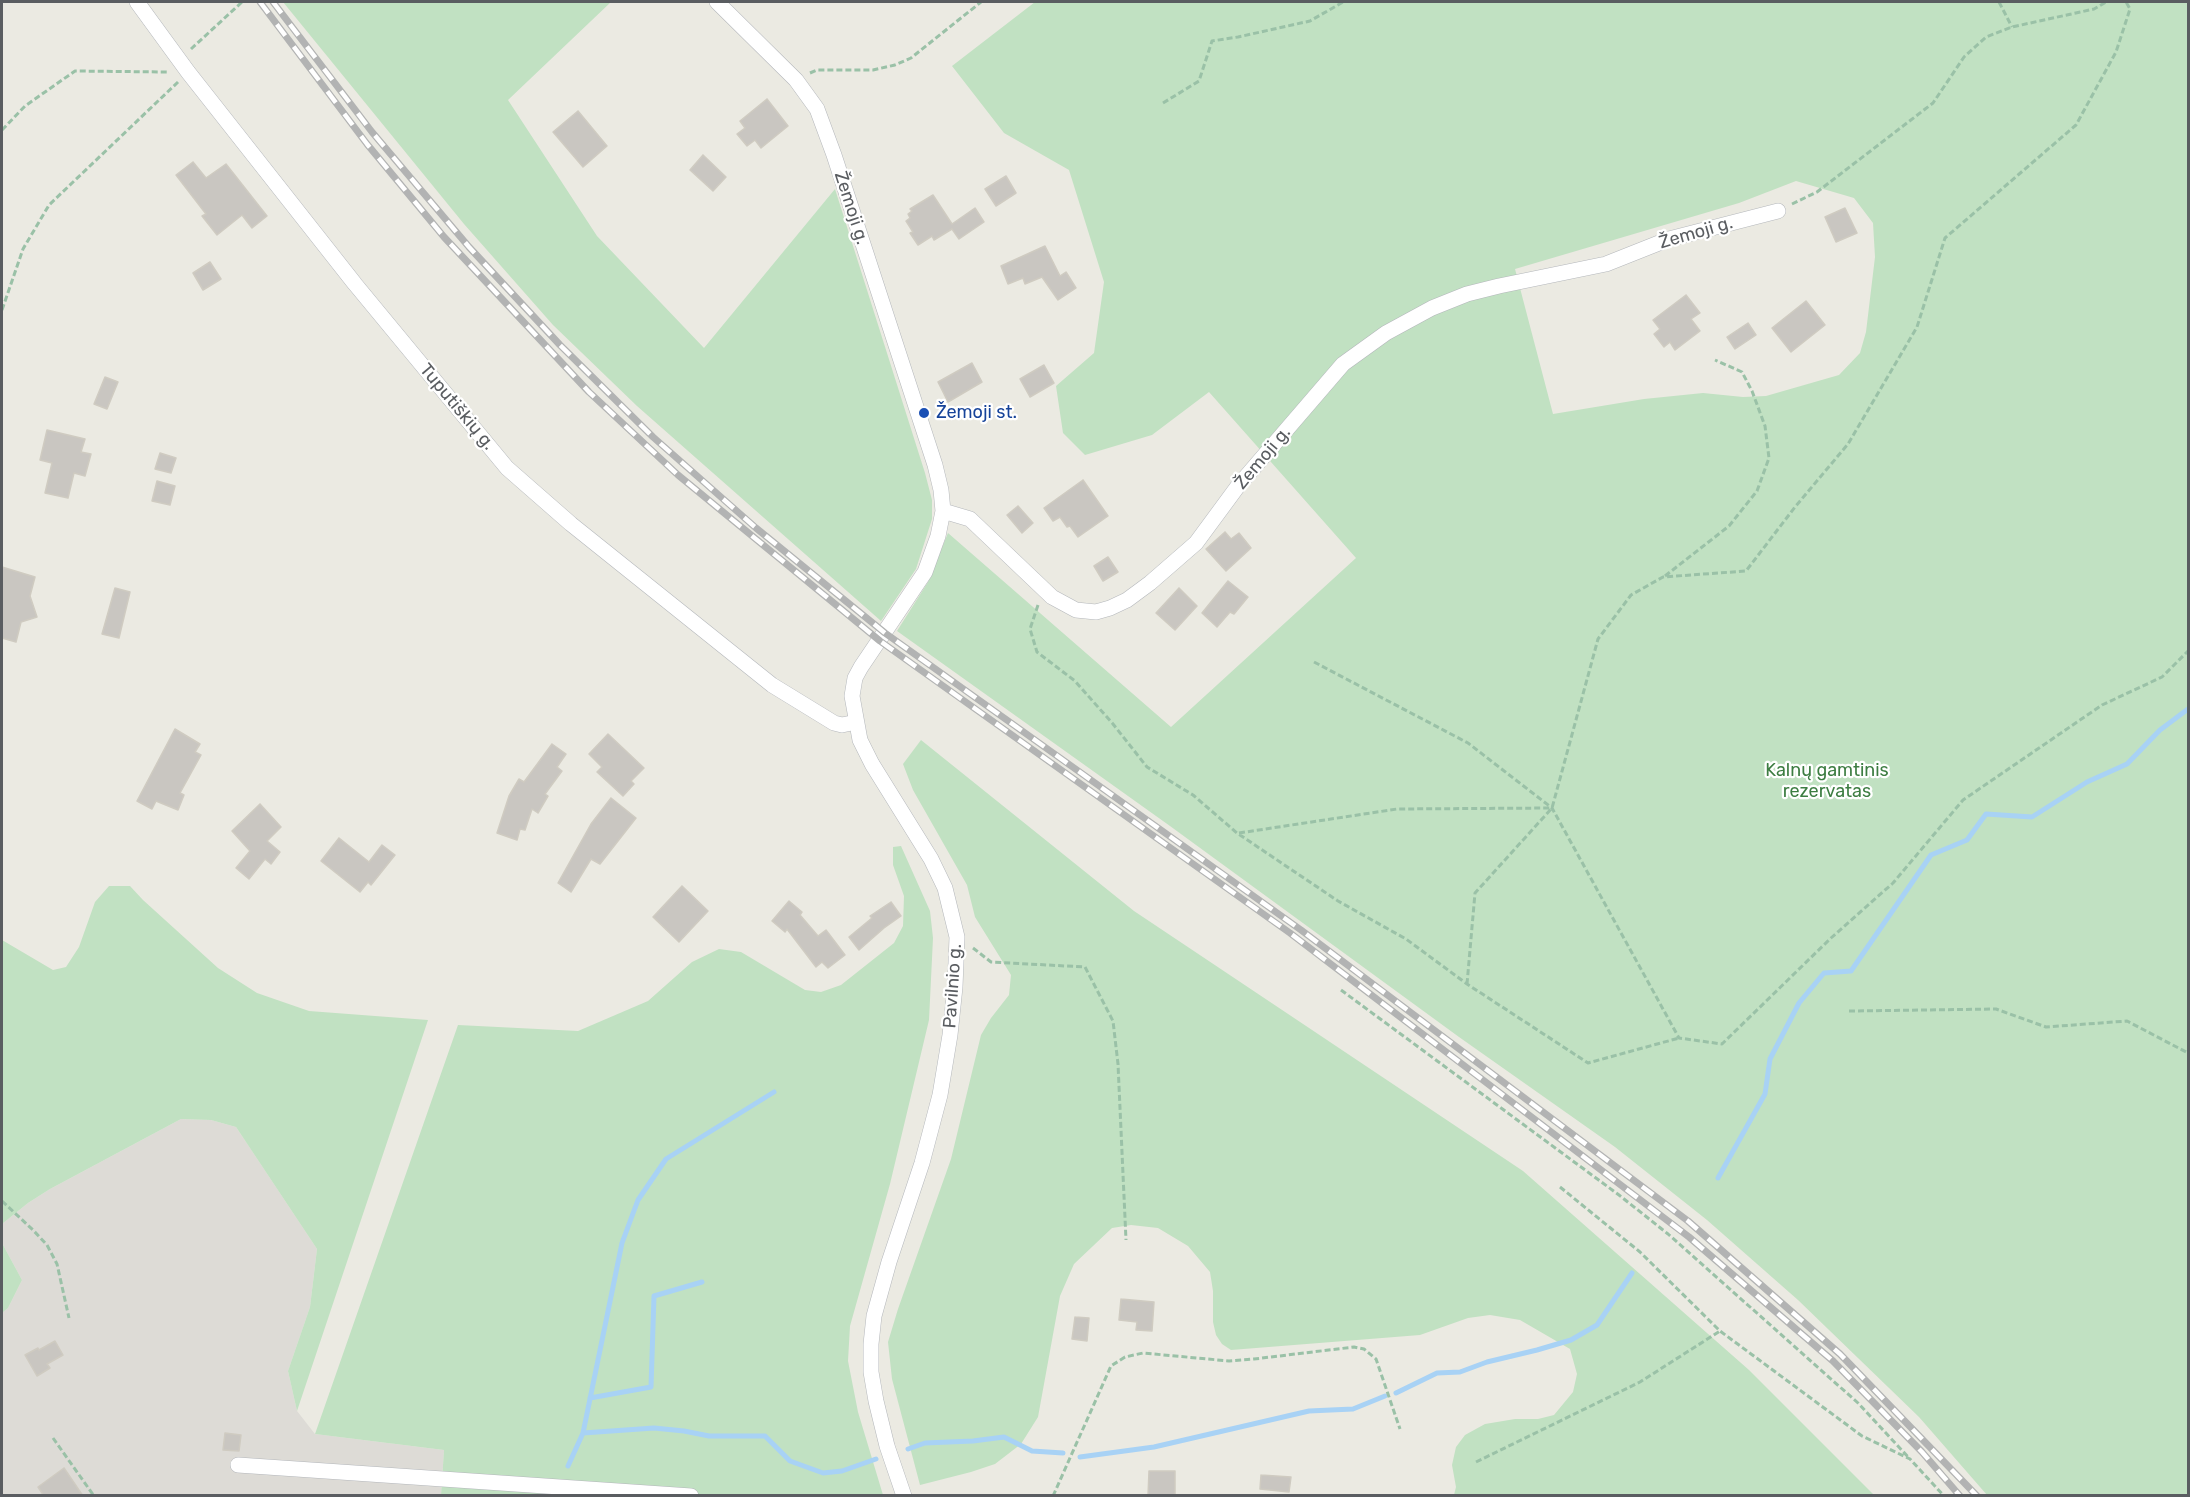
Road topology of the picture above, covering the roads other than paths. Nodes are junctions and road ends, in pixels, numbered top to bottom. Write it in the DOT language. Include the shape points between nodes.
graph roads {
  1 [pos="137,2"];
  2 [pos="717,2"];
  3 [pos="1778,211"];
  4 [pos="943,512"];
  5 [pos="855,722"];
  6 [pos="238,1465"];
  7 [pos="691,1496"];
  8 [pos="904,1496"];
  1 -- 5 [label="street, Tuputiškių g." via="355,284 507,468 772,685 824,719 843,725"];
  2 -- 4 [label="street, Žemoji g." via="796,80 817,109 935,465"];
  3 -- 4 [label="street, Žemoji g." via="1669,239 1606,264 1467,294 1386,333 1344,364 1238,486 1196,543 1135,595 1110,608 1096,612 1076,610 1052,597 970,519"];
  4 -- 5 [label="street, Pavilnio g." via="925,572 855,678"];
  5 -- 8 [label="street, Pavilnio g." via="872,764 945,888 957,937 951,1023 940,1095 874,1316 870,1344 876,1401"];
  6 -- 7 [label="street"];
}
